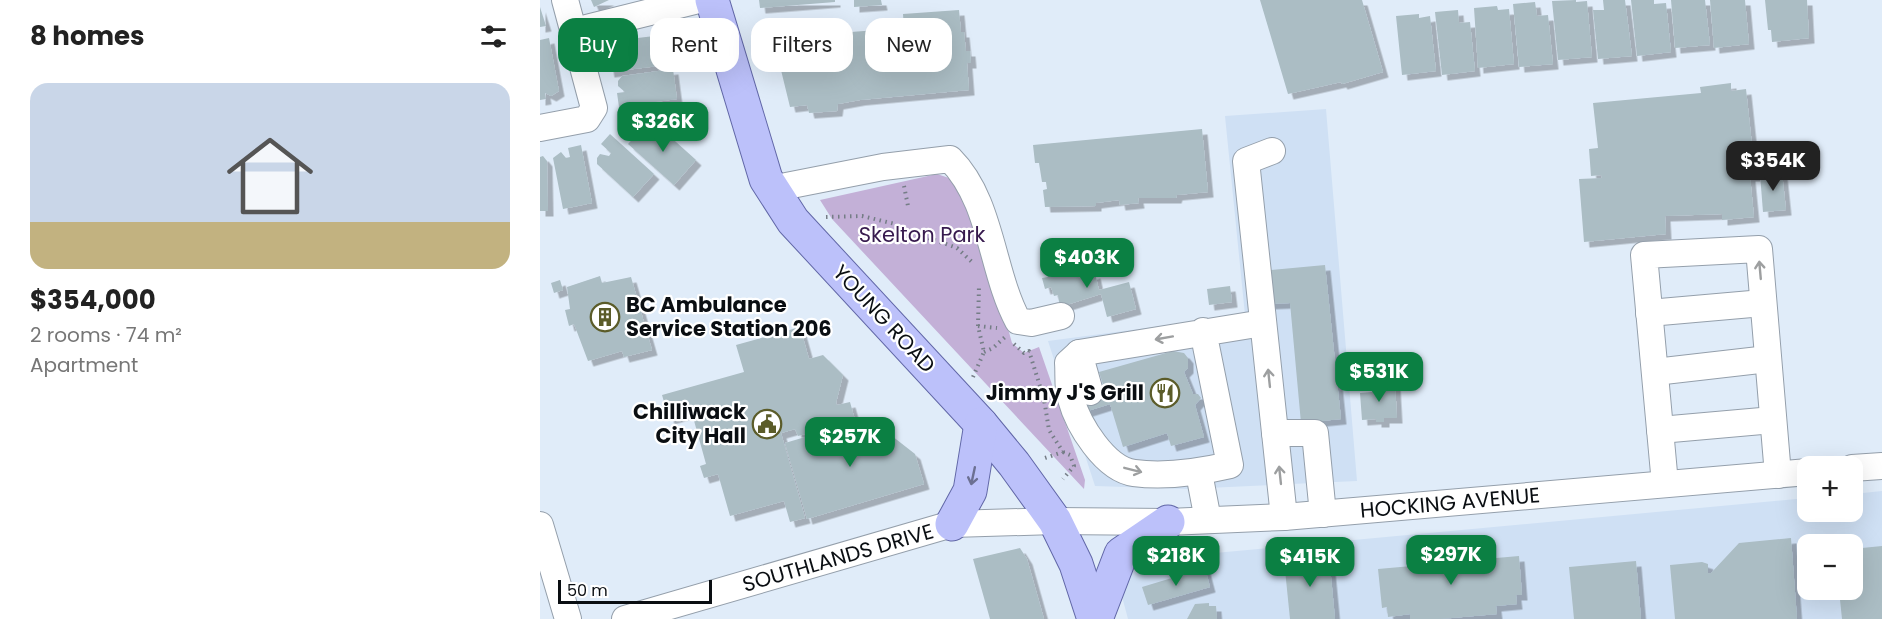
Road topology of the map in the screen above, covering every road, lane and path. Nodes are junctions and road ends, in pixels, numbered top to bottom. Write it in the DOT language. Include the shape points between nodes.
graph roads {
  1 [pos="565,0"];
  2 [pos="699,0"];
  3 [pos="712,0"];
  4 [pos="570,18"];
  5 [pos="626,18"];
  6 [pos="585,72"];
  7 [pos="540,128"];
  8 [pos="1272,151"];
  9 [pos="903,182"];
  10 [pos="771,189"];
  11 [pos="908,206"];
  12 [pos="825,217"];
  13 [pos="895,224"];
  14 [pos="923,236"];
  15 [pos="977,271"];
  16 [pos="978,277"];
  17 [pos="1763,303"];
  18 [pos="1649,314"];
  19 [pos="1061,316"];
  20 [pos="1263,323"];
  21 [pos="978,326"];
  22 [pos="1203,331"];
  23 [pos="1009,333"];
  24 [pos="984,352"];
  25 [pos="1079,353"];
  26 [pos="1768,359"];
  27 [pos="1655,372"];
  28 [pos="972,378"];
  29 [pos="1773,420"];
  30 [pos="981,424"];
  31 [pos="1660,430"];
  32 [pos="1275,433"];
  33 [pos="1098,448"];
  34 [pos="1063,452"];
  35 [pos="1045,458"];
  36 [pos="1882,466"];
  37 [pos="1863,467"];
  38 [pos="1199,473"];
  39 [pos="1797,473"];
  40 [pos="1778,475"];
  41 [pos="1063,479"];
  42 [pos="1665,484"];
  43 [pos="1323,514"];
  44 [pos="1284,517"];
  45 [pos="1208,520"];
  46 [pos="1055,521"];
  47 [pos="1168,522"];
  48 [pos="952,524"];
  49 [pos="540,525"];
  50 [pos="568,619"];
  51 [pos="625,619"];
  52 [pos="1095,619"];
  1 -- 4 [label="street"];
  2 -- 5 [label="street"];
  3 -- 10 [label="main road, YOUNG ROAD"];
  6 -- 7 [label="street" via="594,108 587,119"];
  8 -- 20 [label="street" via="1246,161"];
  9 -- 11 [label="path"];
  10 -- 19 [label="street" via="883,167 950,159 964,173 978,206 1007,300 1018,321 1031,323"];
  10 -- 30 [label="main road, YOUNG ROAD" via="793,221"];
  12 -- 13 [label="path" via="862,216"];
  14 -- 15 [label="path" via="957,248"];
  16 -- 21 [label="path"];
  17 -- 18 [label="street"];
  17 -- 18 [label="street, one-way" via="1759,249 1644,255"];
  17 -- 26 [label="street"];
  18 -- 27 [label="street"];
  20 -- 22 [label="street"];
  32 -- 20 [label="street, one-way"];
  21 -- 23 [label="path"];
  21 -- 24 [label="path"];
  22 -- 25 [label="street, one-way"];
  22 -- 38 [label="street" via="1230,465"];
  23 -- 24 [label="path"];
  23 -- 34 [label="path" via="1012,343 1024,353 1029,351 1049,430"];
  24 -- 28 [label="path"];
  25 -- 33 [label="street" via="1099,427"];
  25 -- 33 [label="street" via="1068,363 1070,398 1082,426"];
  26 -- 27 [label="street"];
  26 -- 29 [label="street"];
  27 -- 31 [label="street"];
  29 -- 31 [label="street"];
  29 -- 40 [label="street"];
  30 -- 46 [label="main road, YOUNG ROAD"];
  30 -- 48 [label="main road, one-way" via="970,491"];
  31 -- 42 [label="street"];
  32 -- 43 [label="street" via="1315,433"];
  44 -- 32 [label="street, one-way"];
  33 -- 38 [label="street, one-way" via="1106,458 1132,473"];
  34 -- 35 [label="path"];
  34 -- 41 [label="path" via="1070,455 1074,466"];
  36 -- 37 [label="street"];
  38 -- 45 [label="street"];
  39 -- 40 [label="street, HOCKING AVENUE"];
  40 -- 42 [label="street, HOCKING AVENUE"];
  42 -- 43 [label="street, HOCKING AVENUE"];
  43 -- 44 [label="street, HOCKING AVENUE"];
  44 -- 45 [label="street, HOCKING AVENUE"];
  45 -- 47 [label="street, HOCKING AVENUE"];
  46 -- 47 [label="street, HOCKING AVENUE"];
  46 -- 48 [label="street, SOUTHLANDS DRIVE"];
  46 -- 52 [label="main road, YOUNG ROAD" via="1076,564"];
  47 -- 52 [label="main road" via="1121,554"];
  48 -- 51 [label="street, SOUTHLANDS DRIVE"];
  49 -- 50 [label="street"];
}
